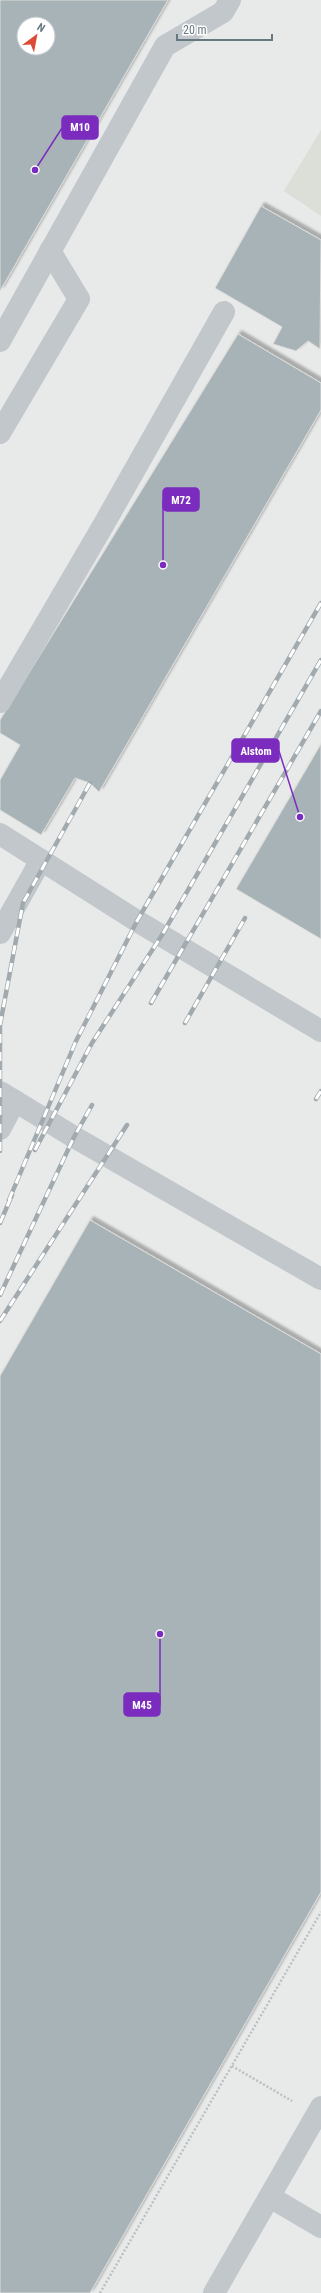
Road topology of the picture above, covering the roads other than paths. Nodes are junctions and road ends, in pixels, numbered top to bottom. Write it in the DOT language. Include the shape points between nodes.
graph roads {
  1 [pos="230,0"];
  2 [pos="50,252"];
  3 [pos="224,312"];
  4 [pos="0,341"];
  5 [pos="0,434"];
  6 [pos="0,702"];
  7 [pos="0,834"];
  8 [pos="41,860"];
  9 [pos="0,933"];
  10 [pos="321,1031"];
  11 [pos="8,1096"];
  12 [pos="0,1129"];
  13 [pos="321,1279"];
  14 [pos="318,2111"];
  15 [pos="270,2197"];
  16 [pos="321,2227"];
  17 [pos="214,2293"];
  1 -- 2 [label="lane" via="223,12 165,46"];
  2 -- 4 [label="lane"];
  2 -- 5 [label="lane" via="79,299"];
  3 -- 6 [label="lane"];
  7 -- 8 [label="lane"];
  8 -- 9 [label="lane"];
  8 -- 10 [label="lane"];
  11 -- 12 [label="lane"];
  11 -- 13 [label="lane" via="74,1137"];
  14 -- 15 [label="lane"];
  15 -- 16 [label="lane"];
  15 -- 17 [label="lane"];
}
